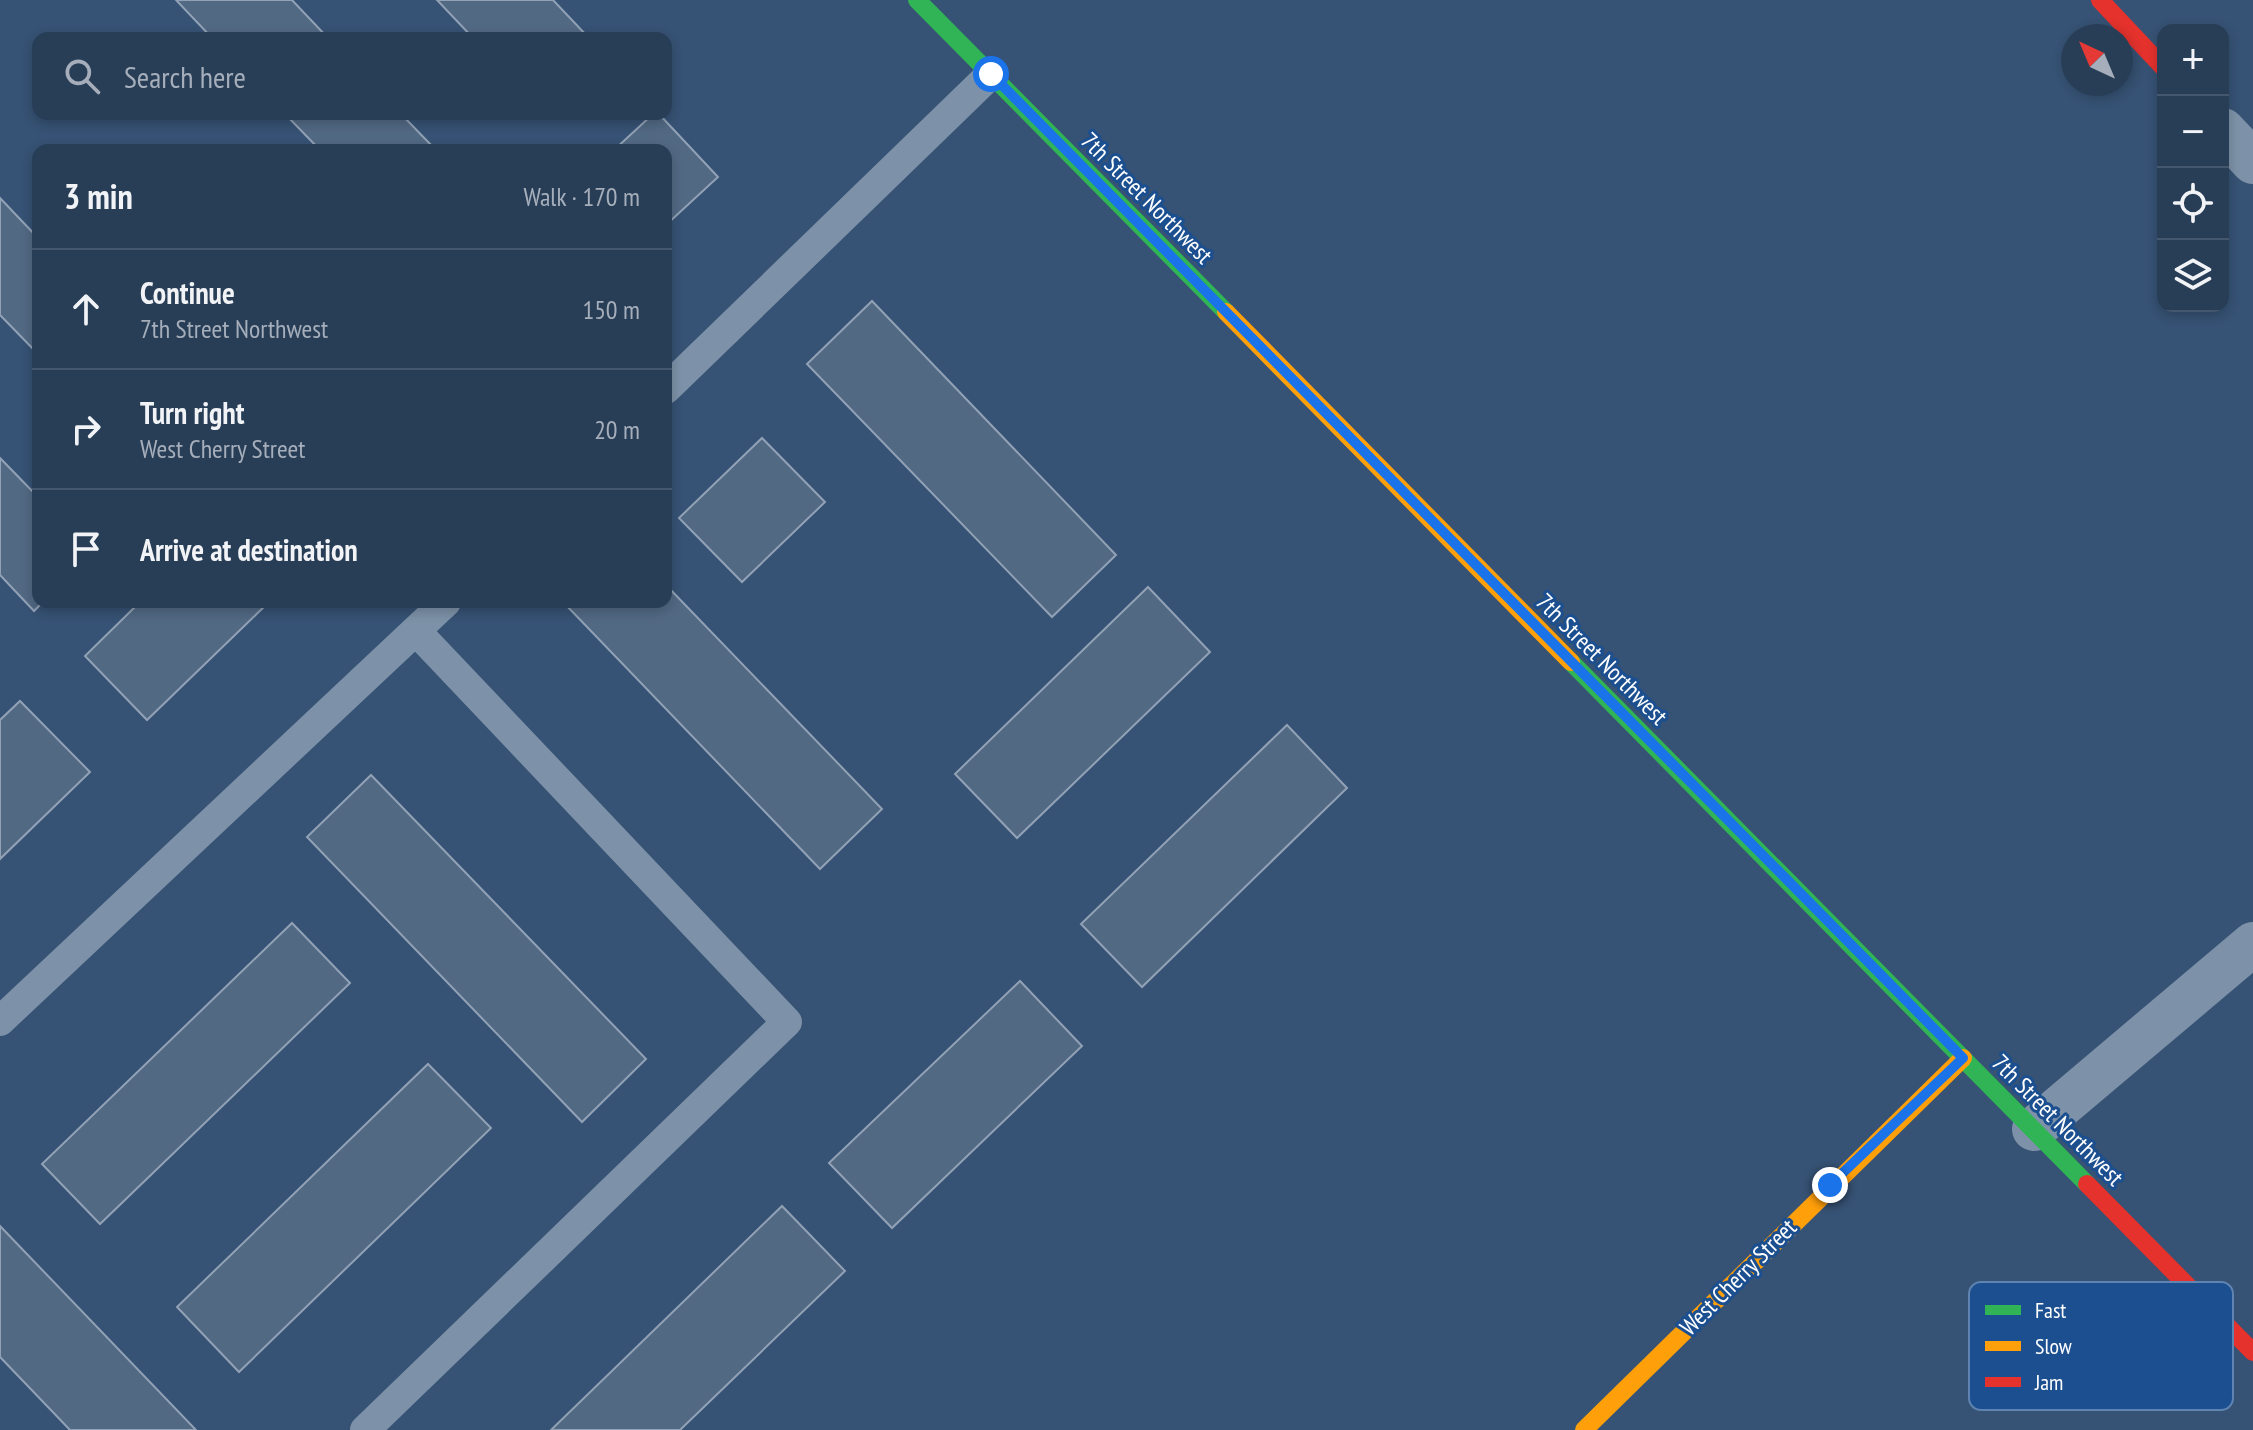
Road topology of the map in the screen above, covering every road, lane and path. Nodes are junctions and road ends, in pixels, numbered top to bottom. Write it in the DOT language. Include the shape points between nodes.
graph roads {
  1 [pos="917,0"];
  2 [pos="2100,0"];
  3 [pos="2157,61"];
  4 [pos="991,74"];
  5 [pos="2229,136"];
  6 [pos="2253,162"];
  7 [pos="672,383"];
  8 [pos="440,608"];
  9 [pos="416,631"];
  10 [pos="2253,944"];
  11 [pos="0,1021"];
  12 [pos="1963,1058"];
  13 [pos="2034,1129"];
  14 [pos="2184,1282"];
  15 [pos="2233,1332"];
  16 [pos="2253,1352"];
  17 [pos="365,1430"];
  18 [pos="1584,1430"];
  1 -- 4 [label="street, 7th Street Northwest"];
  2 -- 3 [label="street"];
  4 -- 7 [label="lane"];
  4 -- 12 [label="street, 7th Street Northwest"];
  5 -- 6 [label="street"];
  8 -- 9 [label="lane"];
  9 -- 11 [label="lane"];
  9 -- 17 [label="lane" via="787,1022"];
  10 -- 13 [label="street"];
  12 -- 13 [label="street, 7th Street Northwest"];
  12 -- 18 [label="street, West Cherry Street"];
  13 -- 14 [label="street, 7th Street Northwest"];
  15 -- 16 [label="street, 7th Street Northwest"];
}
